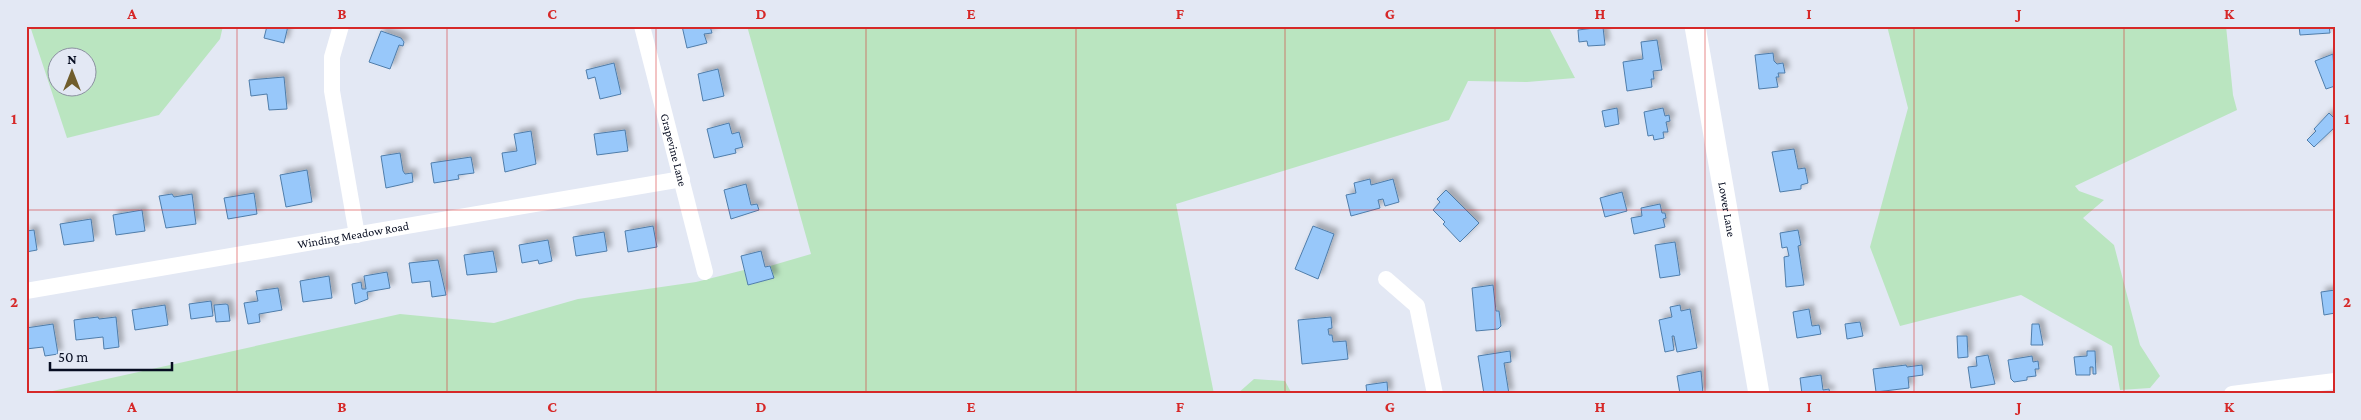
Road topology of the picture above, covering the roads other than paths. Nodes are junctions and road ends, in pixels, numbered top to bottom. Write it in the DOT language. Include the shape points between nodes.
graph roads {
  1 [pos="341,26"];
  2 [pos="642,26"];
  3 [pos="1695,26"];
  4 [pos="682,179"];
  5 [pos="357,235"];
  6 [pos="705,272"];
  7 [pos="1386,279"];
  8 [pos="26,290"];
  9 [pos="2335,381"];
  10 [pos="1435,394"];
  11 [pos="1759,394"];
  12 [pos="2232,394"];
  1 -- 5 [label="street" via="332,57 332,91"];
  2 -- 4 [label="street, Grapevine Lane"];
  3 -- 11 [label="street, Lower Lane"];
  4 -- 5 [label="street, Winding Meadow Road"];
  4 -- 6 [label="street, Grapevine Lane"];
  5 -- 8 [label="street, Winding Meadow Road"];
  7 -- 10 [label="street" via="1417,306"];
  9 -- 12 [label="street"];
}
